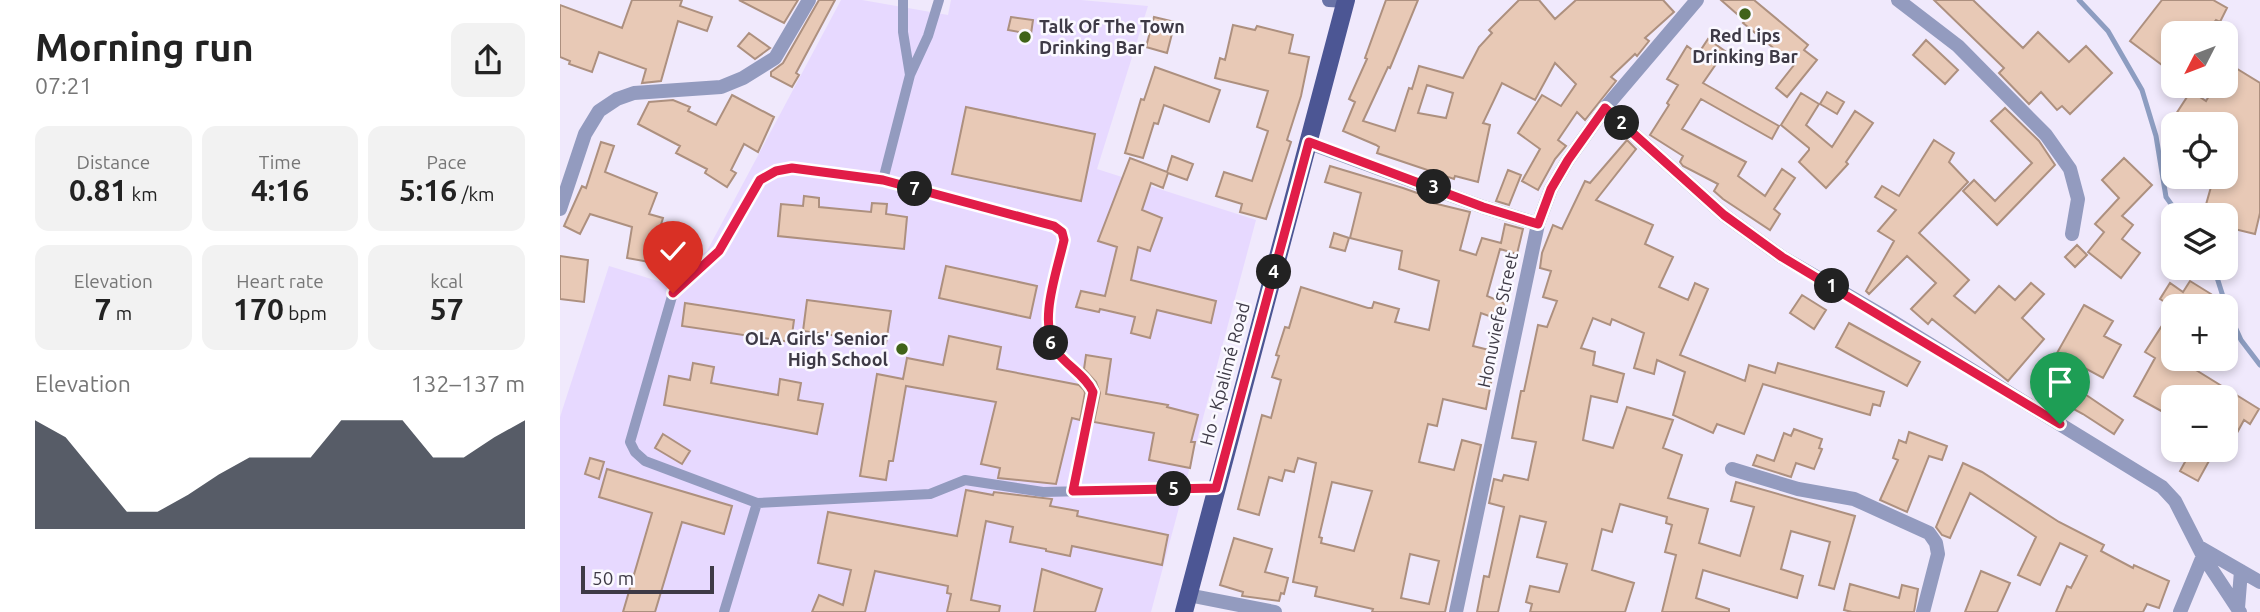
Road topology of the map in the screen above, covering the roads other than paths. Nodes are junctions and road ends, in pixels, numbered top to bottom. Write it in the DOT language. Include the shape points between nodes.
graph roads {
  1 [pos="809,0"];
  2 [pos="903,0"];
  3 [pos="939,0"];
  4 [pos="1340,0"];
  5 [pos="1697,0"];
  6 [pos="1898,0"];
  7 [pos="910,75"];
  8 [pos="1605,108"];
  9 [pos="1309,142"];
  10 [pos="883,180"];
  11 [pos="560,209"];
  12 [pos="1538,224"];
  13 [pos="2072,234"];
  14 [pos="1732,469"];
  15 [pos="1216,488"];
  16 [pos="1073,491"];
  17 [pos="757,503"];
  18 [pos="2201,551"];
  19 [pos="2241,571"];
  20 [pos="2260,582"];
  21 [pos="1186,603"];
  22 [pos="2239,610"];
  23 [pos="724,612"];
  24 [pos="1275,612"];
  25 [pos="1456,612"];
  26 [pos="1923,612"];
  27 [pos="2180,612"];
  1 -- 11 [label="street" via="775,58 743,78 721,87 634,93 599,111 585,134"];
  2 -- 7 [label="lane"];
  3 -- 7 [label="lane"];
  4 -- 9 [label="main road, Ho - Kpalimé Road"];
  5 -- 8 [label="street, Honuviefe Street"];
  6 -- 13 [label="street" via="1958,46 2046,135 2070,169 2078,199"];
  7 -- 10 [label="lane"];
  8 -- 12 [label="street, Honuviefe Street" via="1551,189"];
  8 -- 18 [label="street" via="1724,215 1782,257 2162,487 2175,501"];
  9 -- 12 [label="street"];
  9 -- 15 [label="main road, Ho - Kpalimé Road"];
  10 -- 16 [label="lane" via="1054,226 1062,232 1047,323 1050,340 1093,392"];
  10 -- 17 [label="lane" via="792,168 776,171 760,180 719,251 673,293 631,442 645,461"];
  12 -- 25 [label="street, Honuviefe Street"];
  14 -- 26 [label="street" via="1798,489 1854,499 1929,533 1938,554"];
  15 -- 16 [label="lane"];
  15 -- 21 [label="main road, Ho - Kpalimé Road"];
  16 -- 17 [label="lane" via="1043,492 965,480 930,494"];
  17 -- 23 [label="lane"];
  18 -- 19 [label="street"];
  18 -- 22 [label="street"];
  18 -- 27 [label="street"];
  19 -- 20 [label="street"];
  19 -- 22 [label="street"];
  21 -- 24 [label="street"];
}
